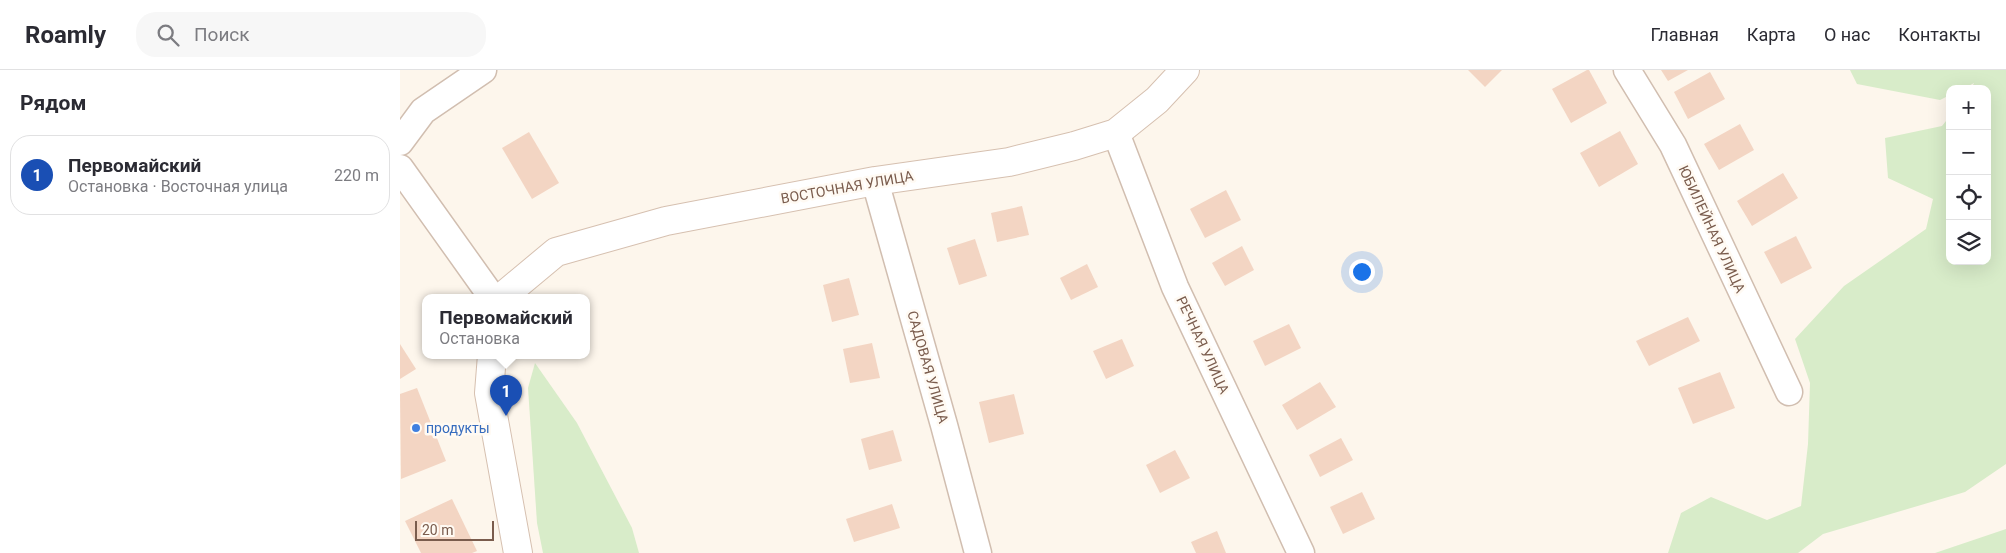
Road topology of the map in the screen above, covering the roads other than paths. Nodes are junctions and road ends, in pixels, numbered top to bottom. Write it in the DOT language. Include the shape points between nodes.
graph roads {
  1 [pos="483,70"];
  2 [pos="1185,70"];
  3 [pos="1627,70"];
  4 [pos="1116,133"];
  5 [pos="400,142"];
  6 [pos="400,168"];
  7 [pos="875,181"];
  8 [pos="490,294"];
  9 [pos="506,294"];
  10 [pos="492,359"];
  11 [pos="1789,392"];
  12 [pos="518,553"];
  13 [pos="978,553"];
  14 [pos="1301,553"];
  1 -- 5 [label="street" via="423,111"];
  2 -- 4 [label="street, ВОСТОЧНАЯ УЛИЦА" via="1157,100"];
  3 -- 11 [label="street, ЮБИЛЕЙНАЯ УЛИЦА" via="1673,145"];
  4 -- 7 [label="street, ВОСТОЧНАЯ УЛИЦА" via="1009,162"];
  4 -- 14 [label="street, РЕЧНАЯ УЛИЦА" via="1175,287"];
  6 -- 8 [label="street"];
  7 -- 9 [label="street, ВОСТОЧНАЯ УЛИЦА" via="666,221 556,252"];
  7 -- 13 [label="street, САДОВАЯ УЛИЦА"];
  10 -- 12 [label="street" via="489,393"];
}
